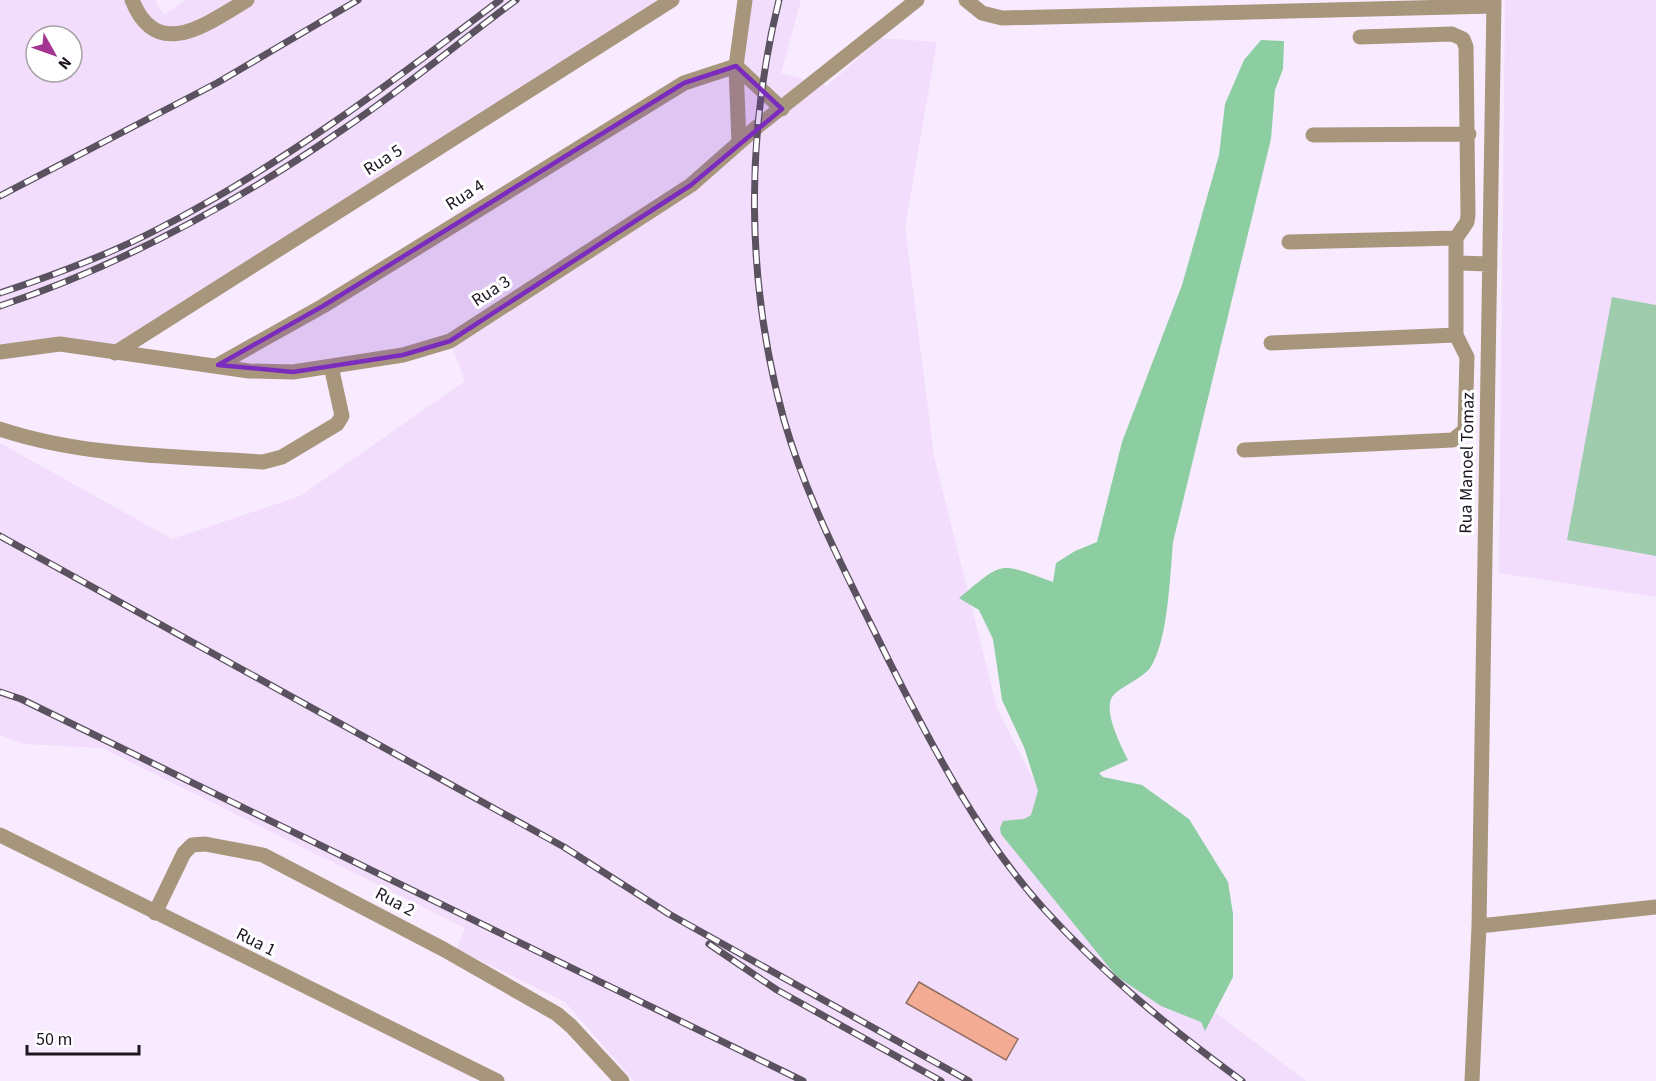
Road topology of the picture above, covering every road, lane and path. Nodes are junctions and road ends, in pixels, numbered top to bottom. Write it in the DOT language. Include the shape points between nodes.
graph roads {
  1 [pos="132,0"];
  2 [pos="247,0"];
  3 [pos="672,0"];
  4 [pos="745,0"];
  5 [pos="917,0"];
  6 [pos="966,0"];
  7 [pos="1494,3"];
  8 [pos="1360,37"];
  9 [pos="736,66"];
  10 [pos="782,109"];
  11 [pos="1468,134"];
  12 [pos="1312,135"];
  13 [pos="739,144"];
  14 [pos="1456,238"];
  15 [pos="1289,242"];
  16 [pos="1457,263"];
  17 [pos="1490,264"];
  18 [pos="1456,335"];
  19 [pos="1271,344"];
  20 [pos="0,352"];
  21 [pos="115,352"];
  22 [pos="218,365"];
  23 [pos="331,366"];
  24 [pos="0,429"];
  25 [pos="1244,450"];
  26 [pos="0,835"];
  27 [pos="1656,907"];
  28 [pos="156,914"];
  29 [pos="1479,926"];
  30 [pos="497,1081"];
  31 [pos="622,1081"];
  32 [pos="1472,1081"];
  1 -- 2 [label="street" via="151,29 173,36 199,29"];
  3 -- 21 [label="street, Rua 5"];
  4 -- 9 [label="street"];
  5 -- 10 [label="street, Rua 3"];
  6 -- 7 [label="street" via="981,14 1002,18"];
  7 -- 17 [label="street, Rua Manoel Tomaz"];
  8 -- 11 [label="street" via="1452,34 1463,39"];
  9 -- 10 [label="street"];
  9 -- 13 [label="street"];
  9 -- 22 [label="street, Rua 4" via="684,82 323,306"];
  10 -- 13 [label="street, Rua 3"];
  11 -- 12 [label="street"];
  11 -- 14 [label="street" via="1468,215"];
  13 -- 23 [label="street, Rua 3" via="690,185 450,342 403,355"];
  14 -- 15 [label="street"];
  14 -- 16 [label="street"];
  16 -- 17 [label="street"];
  16 -- 18 [label="street"];
  17 -- 29 [label="street, Rua Manoel Tomaz"];
  18 -- 19 [label="street"];
  18 -- 25 [label="street" via="1467,357 1466,429 1459,437"];
  20 -- 21 [label="street, Rua 3" via="60,344"];
  21 -- 22 [label="street, Rua 3"];
  22 -- 23 [label="street, Rua 3" via="249,371 293,372"];
  23 -- 24 [label="street" via="342,416 337,424 282,457 262,462 82,448 39,442"];
  26 -- 28 [label="street, Rua 1"];
  27 -- 29 [label="street"];
  28 -- 30 [label="street, Rua 1"];
  28 -- 31 [label="street, Rua 2" via="184,853 192,845 263,855 557,1014"];
  29 -- 32 [label="street, Rua Manoel Tomaz"];
}
